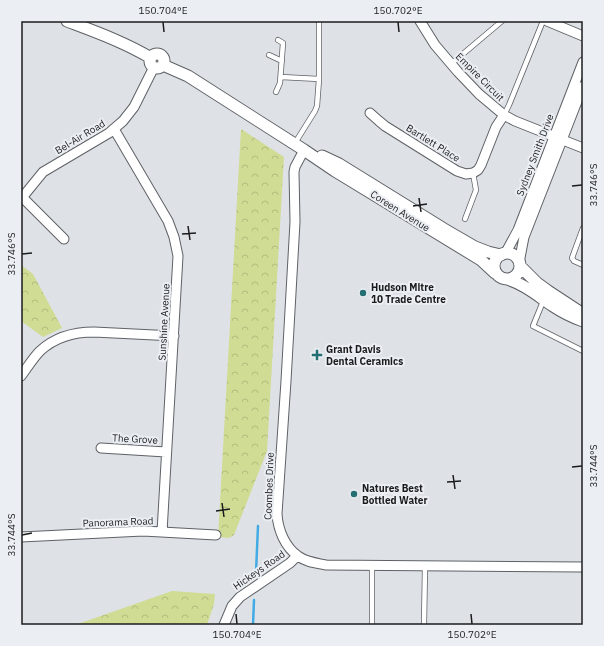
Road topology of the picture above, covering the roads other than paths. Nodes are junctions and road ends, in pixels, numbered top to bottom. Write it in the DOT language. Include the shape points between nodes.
graph roads {
  1 [pos="67,21"];
  2 [pos="319,21"];
  3 [pos="420,21"];
  4 [pos="502,21"];
  5 [pos="543,21"];
  6 [pos="547,21"];
  7 [pos="583,36"];
  8 [pos="278,40"];
  9 [pos="269,55"];
  10 [pos="282,61"];
  11 [pos="583,62"];
  12 [pos="156,63"];
  13 [pos="451,64"];
  14 [pos="281,77"];
  15 [pos="319,79"];
  16 [pos="583,86"];
  17 [pos="276,92"];
  18 [pos="370,113"];
  19 [pos="504,115"];
  20 [pos="114,129"];
  21 [pos="558,138"];
  22 [pos="299,147"];
  23 [pos="583,148"];
  24 [pos="473,173"];
  25 [pos="22,198"];
  26 [pos="465,219"];
  27 [pos="583,228"];
  28 [pos="64,239"];
  29 [pos="503,254"];
  30 [pos="520,264"];
  31 [pos="583,265"];
  32 [pos="496,273"];
  33 [pos="507,279"];
  34 [pos="544,299"];
  35 [pos="583,314"];
  36 [pos="583,321"];
  37 [pos="174,336"];
  38 [pos="583,351"];
  39 [pos="21,376"];
  40 [pos="101,448"];
  41 [pos="166,452"];
  42 [pos="162,532"];
  43 [pos="216,535"];
  44 [pos="21,537"];
  45 [pos="297,556"];
  46 [pos="372,565"];
  47 [pos="425,566"];
  48 [pos="583,567"];
  49 [pos="224,625"];
  50 [pos="372,625"];
  51 [pos="424,625"];
  1 -- 12 [label="street, Coreen Avenue" via="135,49"];
  2 -- 15 [label="lane"];
  3 -- 13 [label="street, Empire Circuit"];
  4 -- 13 [label="lane"];
  5 -- 19 [label="lane"];
  6 -- 7 [label="street"];
  8 -- 10 [label="lane" via="283,43"];
  9 -- 10 [label="lane"];
  10 -- 14 [label="lane"];
  11 -- 21 [label="street, Sydney Smith Drive"];
  12 -- 20 [label="street, Bel-Air Road" via="134,107"];
  12 -- 22 [label="street, Coreen Avenue" via="188,76"];
  13 -- 19 [label="street, Empire Circuit" via="476,91"];
  14 -- 15 [label="lane"];
  14 -- 17 [label="lane"];
  15 -- 22 [label="lane" via="316,109"];
  16 -- 21 [label="street, Sydney Smith Drive"];
  18 -- 24 [label="street, Bartlett Place" via="385,126 457,171"];
  19 -- 21 [label="street, Empire Circuit"];
  19 -- 24 [label="street" via="496,127 479,168"];
  20 -- 25 [label="street, Bel-Air Road" via="44,172"];
  20 -- 37 [label="street, Sunshine Avenue" via="173,232 178,256"];
  21 -- 23 [label="street, Empire Circuit"];
  21 -- 29 [label="street, Sydney Smith Drive" via="518,230"];
  21 -- 30 [label="street, Sydney Smith Drive" via="524,237"];
  22 -- 29 [label="street, Coreen Avenue" via="339,164 475,247"];
  22 -- 32 [label="street, Coreen Avenue" via="481,260"];
  22 -- 45 [label="street, Coombes Drive" via="294,172 294,222 277,514 282,536"];
  24 -- 26 [label="lane" via="475,192"];
  25 -- 28 [label="street"];
  27 -- 31 [label="lane" via="572,258"];
  29 -- 30 [label="street" via="515,257"];
  29 -- 32 [label="street" via="496,259"];
  30 -- 33 [label="street" via="516,275"];
  30 -- 35 [label="street" via="542,287"];
  32 -- 33 [label="street" via="500,278"];
  33 -- 34 [label="street" via="515,281"];
  34 -- 36 [label="street"];
  34 -- 38 [label="lane" via="533,326"];
  37 -- 39 [label="street" via="94,332 69,334 43,348"];
  37 -- 41 [label="street, Sunshine Avenue"];
  40 -- 41 [label="street, The Grove"];
  41 -- 42 [label="street, Sunshine Avenue"];
  42 -- 43 [label="street, Panorama Road"];
  42 -- 44 [label="street, Panorama Road"];
  45 -- 46 [label="street" via="326,565"];
  45 -- 49 [label="street, Hickeys Road" via="236,600"];
  46 -- 47 [label="street"];
  46 -- 50 [label="lane"];
  47 -- 48 [label="street"];
  47 -- 51 [label="lane"];
}
